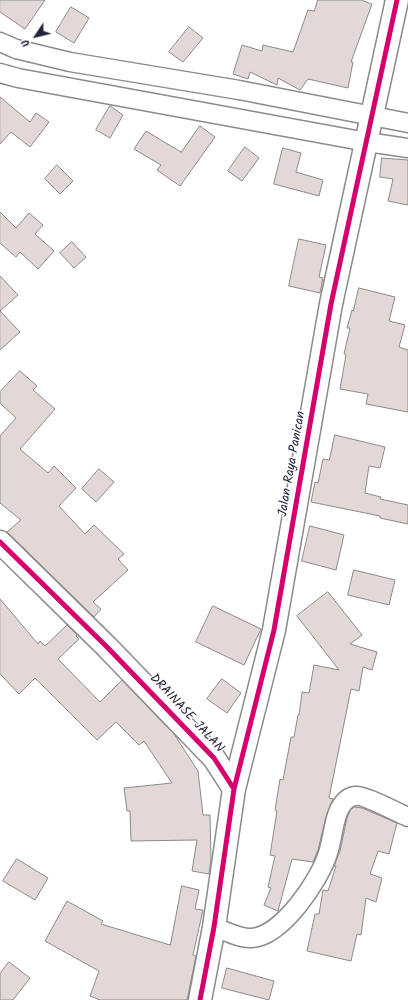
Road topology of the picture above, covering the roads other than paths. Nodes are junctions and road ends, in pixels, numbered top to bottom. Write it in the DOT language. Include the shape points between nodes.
graph roads {
  1 [pos="397,0"];
  2 [pos="0,42"];
  3 [pos="0,73"];
  4 [pos="372,116"];
  5 [pos="408,122"];
  6 [pos="367,141"];
  7 [pos="408,148"];
  8 [pos="1,545"];
  9 [pos="234,789"];
  10 [pos="408,817"];
  11 [pos="214,927"];
  12 [pos="200,1000"];
  1 -- 4 [label="street, Jalan Raya Panican"];
  2 -- 4 [label="street" via="16,49 70,62 239,90"];
  3 -- 6 [label="street"];
  4 -- 5 [label="street"];
  4 -- 6 [label="street, Jalan Raya Panican"];
  6 -- 7 [label="street"];
  6 -- 9 [label="street, Jalan Raya Panican" via="331,304 274,630"];
  8 -- 9 [label="street, DRAINASE JALAN" via="107,647 214,758"];
  9 -- 11 [label="street"];
  10 -- 11 [label="street" via="361,796 352,797 344,803 337,814 328,854 319,873 293,911 271,931 259,936 244,937"];
  11 -- 12 [label="street"];
}
